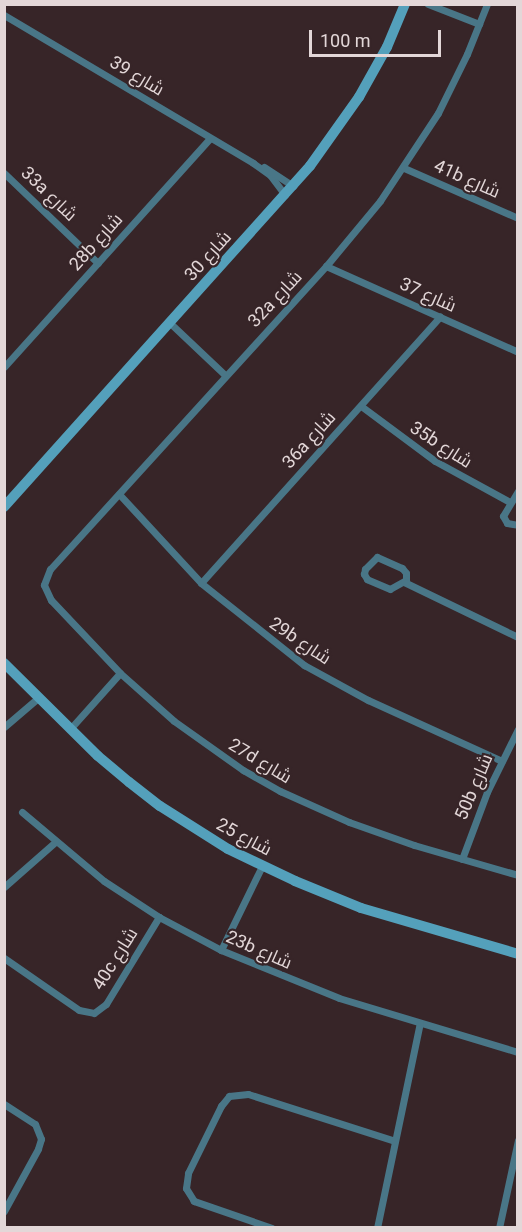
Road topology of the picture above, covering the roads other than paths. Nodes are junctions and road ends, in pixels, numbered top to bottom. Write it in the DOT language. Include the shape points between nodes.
graph roads {
  1 [pos="405,4"];
  2 [pos="428,4"];
  3 [pos="487,4"];
  4 [pos="4,15"];
  5 [pos="479,24"];
  6 [pos="210,138"];
  7 [pos="253,164"];
  8 [pos="404,168"];
  9 [pos="8,175"];
  10 [pos="4,184"];
  11 [pos="292,186"];
  12 [pos="285,195"];
  13 [pos="518,218"];
  14 [pos="98,263"];
  15 [pos="326,266"];
  16 [pos="440,317"];
  17 [pos="170,323"];
  18 [pos="518,352"];
  19 [pos="4,367"];
  20 [pos="225,375"];
  21 [pos="361,406"];
  22 [pos="518,491"];
  23 [pos="119,494"];
  24 [pos="510,502"];
  25 [pos="4,507"];
  26 [pos="518,525"];
  27 [pos="404,582"];
  28 [pos="201,583"];
  29 [pos="44,585"];
  30 [pos="518,638"];
  31 [pos="4,663"];
  32 [pos="120,673"];
  33 [pos="38,698"];
  34 [pos="4,727"];
  35 [pos="70,729"];
  36 [pos="518,729"];
  37 [pos="502,761"];
  38 [pos="22,812"];
  39 [pos="55,842"];
  40 [pos="462,859"];
  41 [pos="262,866"];
  42 [pos="518,875"];
  43 [pos="4,887"];
  44 [pos="159,917"];
  45 [pos="221,950"];
  46 [pos="518,954"];
  47 [pos="4,958"];
  48 [pos="420,1023"];
  49 [pos="518,1052"];
  50 [pos="4,1104"];
  51 [pos="518,1140"];
  52 [pos="395,1141"];
  53 [pos="4,1211"];
  54 [pos="272,1227"];
  55 [pos="377,1227"];
  56 [pos="499,1227"];
  1 -- 11 [label="street, شارع 30" via="359,97"];
  2 -- 5 [label="street"];
  3 -- 5 [label="street, 32a شارع"];
  4 -- 6 [label="street, شارع 39"];
  5 -- 8 [label="street, 32a شارع" via="444,103"];
  6 -- 7 [label="street, شارع 39"];
  6 -- 14 [label="street, 28b شارع"];
  7 -- 11 [label="street, شارع 39" via="270,170"];
  7 -- 12 [label="street, شارع 39" via="270,176"];
  8 -- 13 [label="street, 41b شارع"];
  8 -- 15 [label="street, 32a شارع"];
  9 -- 10 [label="street"];
  9 -- 14 [label="street, 33a شارع"];
  11 -- 12 [label="street, شارع 30"];
  12 -- 17 [label="street, شارع 30"];
  14 -- 19 [label="street, 28b شارع"];
  15 -- 16 [label="street, شارع 37"];
  15 -- 20 [label="street, 32a شارع"];
  16 -- 18 [label="street, شارع 37"];
  16 -- 21 [label="street, 36a شارع"];
  17 -- 20 [label="street"];
  17 -- 25 [label="street, شارع 30"];
  20 -- 23 [label="street, 32a شارع"];
  21 -- 24 [label="street, 35b شارع" via="435,461"];
  21 -- 28 [label="street, 36a شارع"];
  22 -- 24 [label="street"];
  23 -- 28 [label="street, 29b شارع"];
  23 -- 29 [label="street, 32a شارع" via="50,570"];
  24 -- 26 [label="street" via="504,520"];
  27 -- 27 [label="street" via="405,570 380,557 364,572 367,579 388,588"];
  27 -- 30 [label="street"];
  28 -- 37 [label="street, 29b شارع" via="304,665 369,700"];
  29 -- 32 [label="street, 27d شارع" via="51,600"];
  31 -- 33 [label="street, شارع 25"];
  32 -- 35 [label="street"];
  32 -- 40 [label="street, 27d شارع" via="208,746 280,791 349,822"];
  33 -- 34 [label="street"];
  33 -- 35 [label="street, شارع 25"];
  35 -- 41 [label="street, شارع 25" via="160,806"];
  36 -- 37 [label="street, 50b شارع"];
  37 -- 40 [label="street, 50b شارع"];
  38 -- 39 [label="street, 23b شارع"];
  39 -- 43 [label="street"];
  39 -- 44 [label="street, 23b شارع"];
  40 -- 42 [label="street, 27d شارع"];
  41 -- 45 [label="street"];
  41 -- 46 [label="street, شارع 25" via="379,914"];
  44 -- 45 [label="street, 23b شارع"];
  44 -- 47 [label="street, 40c شارع" via="106,1004 94,1013 79,1010"];
  45 -- 48 [label="street, 23b شارع" via="299,983"];
  48 -- 49 [label="street, 23b شارع"];
  48 -- 52 [label="street"];
  50 -- 53 [label="street" via="31,1121 40,1133 38,1149"];
  51 -- 56 [label="street"];
  52 -- 54 [label="street" via="248,1094 229,1096 188,1173 186,1188 194,1201"];
  52 -- 55 [label="street"];
}
